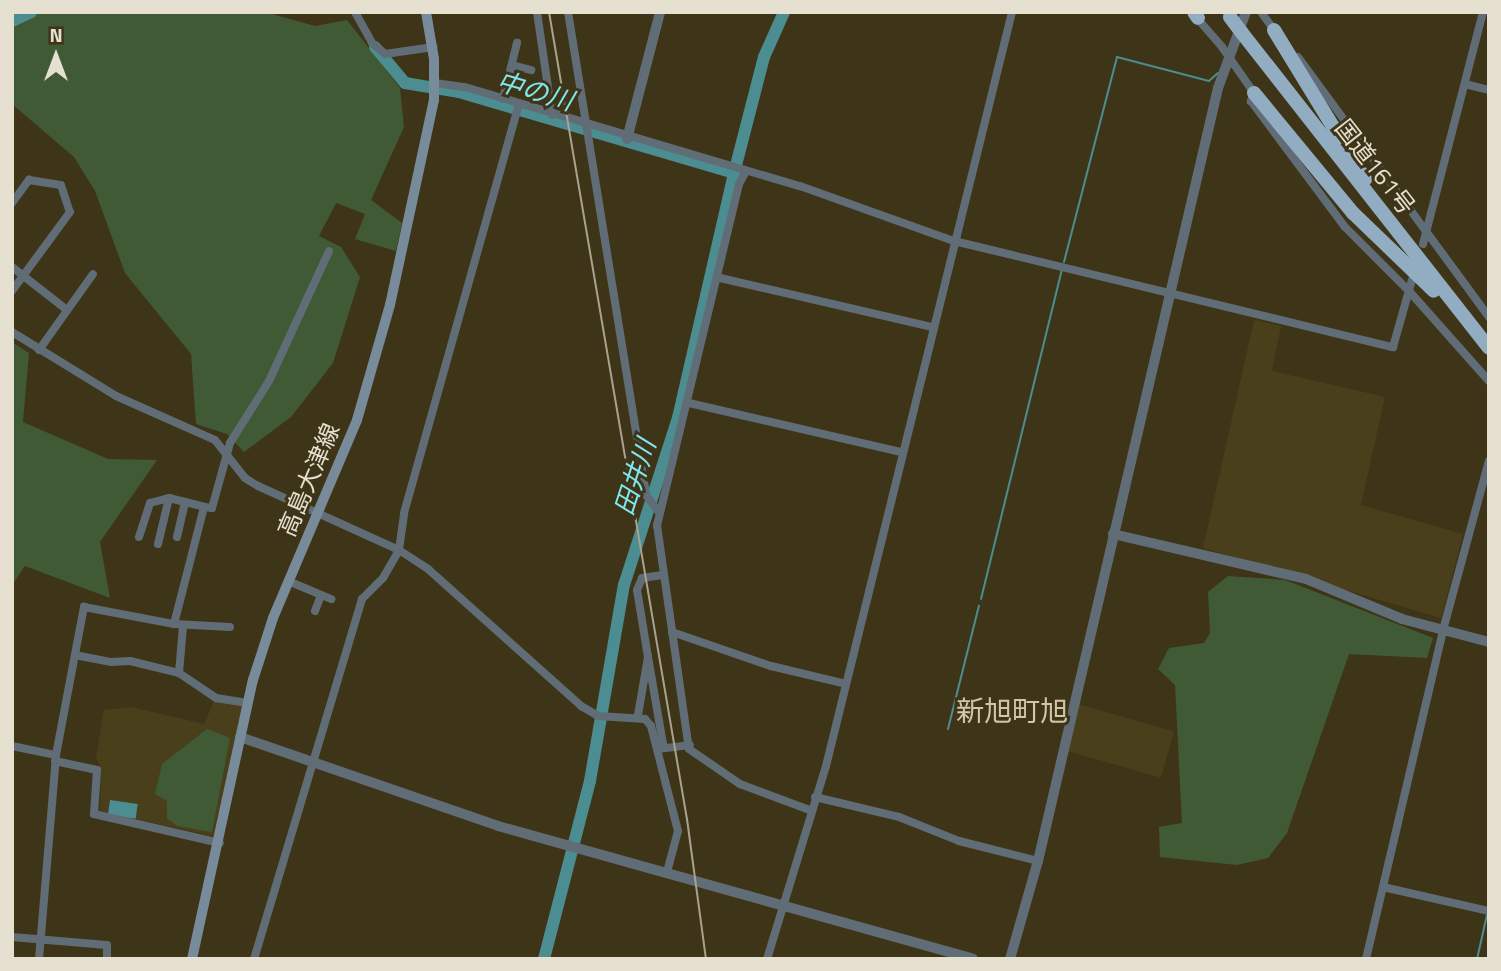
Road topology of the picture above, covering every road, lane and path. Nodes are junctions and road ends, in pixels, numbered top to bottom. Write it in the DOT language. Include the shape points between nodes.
graph roads {
  1 [pos="355,12"];
  2 [pos="426,12"];
  3 [pos="537,12"];
  4 [pos="568,12"];
  5 [pos="660,12"];
  6 [pos="1012,12"];
  7 [pos="1246,12"];
  8 [pos="1261,12"];
  9 [pos="1480,13"];
  10 [pos="1193,14"];
  11 [pos="1229,14"];
  12 [pos="1274,30"];
  13 [pos="517,43"];
  14 [pos="433,47"];
  15 [pos="1228,61"];
  16 [pos="512,65"];
  17 [pos="531,70"];
  18 [pos="1465,84"];
  19 [pos="435,86"];
  20 [pos="1489,90"];
  21 [pos="1254,93"];
  22 [pos="503,99"];
  23 [pos="519,104"];
  24 [pos="552,115"];
  25 [pos="583,125"];
  26 [pos="627,139"];
  27 [pos="746,171"];
  28 [pos="12,203"];
  29 [pos="1427,229"];
  30 [pos="954,241"];
  31 [pos="1423,244"];
  32 [pos="329,251"];
  33 [pos="12,267"];
  34 [pos="93,274"];
  35 [pos="23,276"];
  36 [pos="720,278"];
  37 [pos="1412,280"];
  38 [pos="12,291"];
  39 [pos="1409,291"];
  40 [pos="1170,292"];
  41 [pos="68,310"];
  42 [pos="1489,317"];
  43 [pos="932,327"];
  44 [pos="1473,328"];
  45 [pos="12,332"];
  46 [pos="1489,348"];
  47 [pos="39,350"];
  48 [pos="1489,381"];
  49 [pos="689,403"];
  50 [pos="227,452"];
  51 [pos="901,452"];
  52 [pos="1489,461"];
  53 [pos="169,498"];
  54 [pos="185,502"];
  55 [pos="204,506"];
  56 [pos="657,510"];
  57 [pos="318,512"];
  58 [pos="1113,534"];
  59 [pos="139,537"];
  60 [pos="177,537"];
  61 [pos="158,544"];
  62 [pos="399,550"];
  63 [pos="663,575"];
  64 [pos="288,581"];
  65 [pos="321,595"];
  66 [pos="331,599"];
  67 [pos="315,611"];
  68 [pos="179,625"];
  69 [pos="230,627"];
  70 [pos="1443,630"];
  71 [pos="672,632"];
  72 [pos="1489,642"];
  73 [pos="75,655"];
  74 [pos="648,657"];
  75 [pos="178,673"];
  76 [pos="846,684"];
  77 [pos="248,703"];
  78 [pos="638,715"];
  79 [pos="240,737"];
  80 [pos="690,745"];
  81 [pos="12,746"];
  82 [pos="658,749"];
  83 [pos="56,758"];
  84 [pos="314,762"];
  85 [pos="815,797"];
  86 [pos="810,810"];
  87 [pos="220,843"];
  88 [pos="1038,861"];
  89 [pos="667,872"];
  90 [pos="1383,887"];
  91 [pos="784,903"];
  92 [pos="1489,911"];
  93 [pos="12,936"];
  94 [pos="41,939"];
  95 [pos="957,957"];
  96 [pos="39,959"];
  97 [pos="107,959"];
  98 [pos="192,959"];
  99 [pos="254,959"];
  100 [pos="767,959"];
  101 [pos="973,959"];
  102 [pos="1010,959"];
  103 [pos="1366,959"];
  1 -- 14 [label="street" via="372,43 385,54"];
  2 -- 14 [label="main road, 高島大津線"];
  3 -- 24 [label="street"];
  4 -- 25 [label="street"];
  5 -- 26 [label="street"];
  6 -- 30 [label="street"];
  7 -- 15 [label="street"];
  8 -- 12 [label="street"];
  9 -- 18 [label="street"];
  10 -- 15 [label="street"];
  11 -- 44 [label="highway, 国道161号, bridge"];
  12 -- 29 [label="street"];
  12 -- 44 [label="highway" via="1370,187"];
  13 -- 16 [label="street"];
  14 -- 19 [label="main road, 高島大津線"];
  15 -- 21 [label="street"];
  15 -- 40 [label="street"];
  16 -- 17 [label="street"];
  16 -- 22 [label="street"];
  18 -- 20 [label="street"];
  18 -- 29 [label="street"];
  19 -- 22 [label="street"];
  19 -- 57 [label="main road, 高島大津線" via="375,360 357,420"];
  21 -- 39 [label="street" via="1251,101 1345,227"];
  21 -- 44 [label="highway" via="1368,229"];
  22 -- 23 [label="street"];
  23 -- 24 [label="street"];
  23 -- 62 [label="street" via="404,513"];
  24 -- 25 [label="street"];
  25 -- 26 [label="street"];
  25 -- 56 [label="street" via="649,498"];
  26 -- 27 [label="street"];
  27 -- 30 [label="street"];
  27 -- 36 [label="street" via="739,184"];
  28 -- 35 [label="street" via="29,180 61,186 70,205 70,212"];
  29 -- 31 [label="street"];
  29 -- 42 [label="street"];
  30 -- 40 [label="street"];
  30 -- 43 [label="street"];
  32 -- 50 [label="street" via="269,381"];
  33 -- 35 [label="street"];
  34 -- 41 [label="street"];
  35 -- 38 [label="street"];
  35 -- 41 [label="street"];
  36 -- 43 [label="street"];
  36 -- 49 [label="street"];
  37 -- 39 [label="street"];
  39 -- 40 [label="street" via="1393,347"];
  39 -- 48 [label="street"];
  40 -- 58 [label="street"];
  41 -- 47 [label="street"];
  43 -- 51 [label="street"];
  44 -- 46 [label="highway, 国道161号"];
  45 -- 47 [label="street"];
  47 -- 50 [label="street" via="116,396 215,440"];
  49 -- 51 [label="street"];
  49 -- 56 [label="street"];
  50 -- 55 [label="street" via="212,508"];
  50 -- 57 [label="street" via="245,478"];
  51 -- 76 [label="street"];
  52 -- 70 [label="street"];
  53 -- 54 [label="street"];
  53 -- 59 [label="street" via="146,508"];
  53 -- 61 [label="street"];
  54 -- 55 [label="street"];
  54 -- 60 [label="street"];
  55 -- 68 [label="street"];
  56 -- 63 [label="street"];
  57 -- 62 [label="street"];
  57 -- 64 [label="main road, 高島大津線"];
  58 -- 70 [label="street" via="1306,579 1402,619"];
  58 -- 88 [label="street"];
  62 -- 78 [label="street" via="428,569 564,692 598,716"];
  62 -- 84 [label="street" via="383,578 362,599"];
  63 -- 71 [label="street"];
  63 -- 74 [label="street" via="642,578 637,590"];
  64 -- 65 [label="street"];
  64 -- 77 [label="main road, 高島大津線"];
  65 -- 66 [label="street"];
  65 -- 67 [label="street"];
  68 -- 69 [label="street"];
  68 -- 73 [label="street" via="84,607"];
  68 -- 75 [label="street"];
  70 -- 72 [label="street"];
  70 -- 90 [label="street"];
  71 -- 76 [label="street" via="771,666"];
  71 -- 80 [label="street"];
  73 -- 75 [label="street" via="111,663 130,661"];
  73 -- 83 [label="street"];
  74 -- 78 [label="street"];
  74 -- 82 [label="street" via="663,744"];
  75 -- 77 [label="street" via="216,698"];
  76 -- 85 [label="street"];
  77 -- 79 [label="main road, 高島大津線"];
  78 -- 82 [label="street" via="651,726"];
  79 -- 84 [label="street"];
  79 -- 87 [label="main road, 高島大津線"];
  80 -- 82 [label="street"];
  80 -- 86 [label="street" via="699,760 733,775 740,784"];
  81 -- 83 [label="street"];
  82 -- 89 [label="street" via="678,831"];
  83 -- 87 [label="street" via="97,770 94,814"];
  83 -- 94 [label="street"];
  84 -- 89 [label="street" via="573,847"];
  84 -- 99 [label="street"];
  85 -- 86 [label="street"];
  85 -- 88 [label="street" via="890,814 959,841"];
  86 -- 91 [label="street"];
  87 -- 98 [label="main road, 高島大津線"];
  88 -- 102 [label="street"];
  89 -- 91 [label="street"];
  90 -- 92 [label="street"];
  90 -- 103 [label="street"];
  91 -- 95 [label="street"];
  91 -- 100 [label="street"];
  93 -- 94 [label="street"];
  94 -- 96 [label="street"];
  94 -- 97 [label="street" via="107,945"];
  95 -- 101 [label="street"];
}
